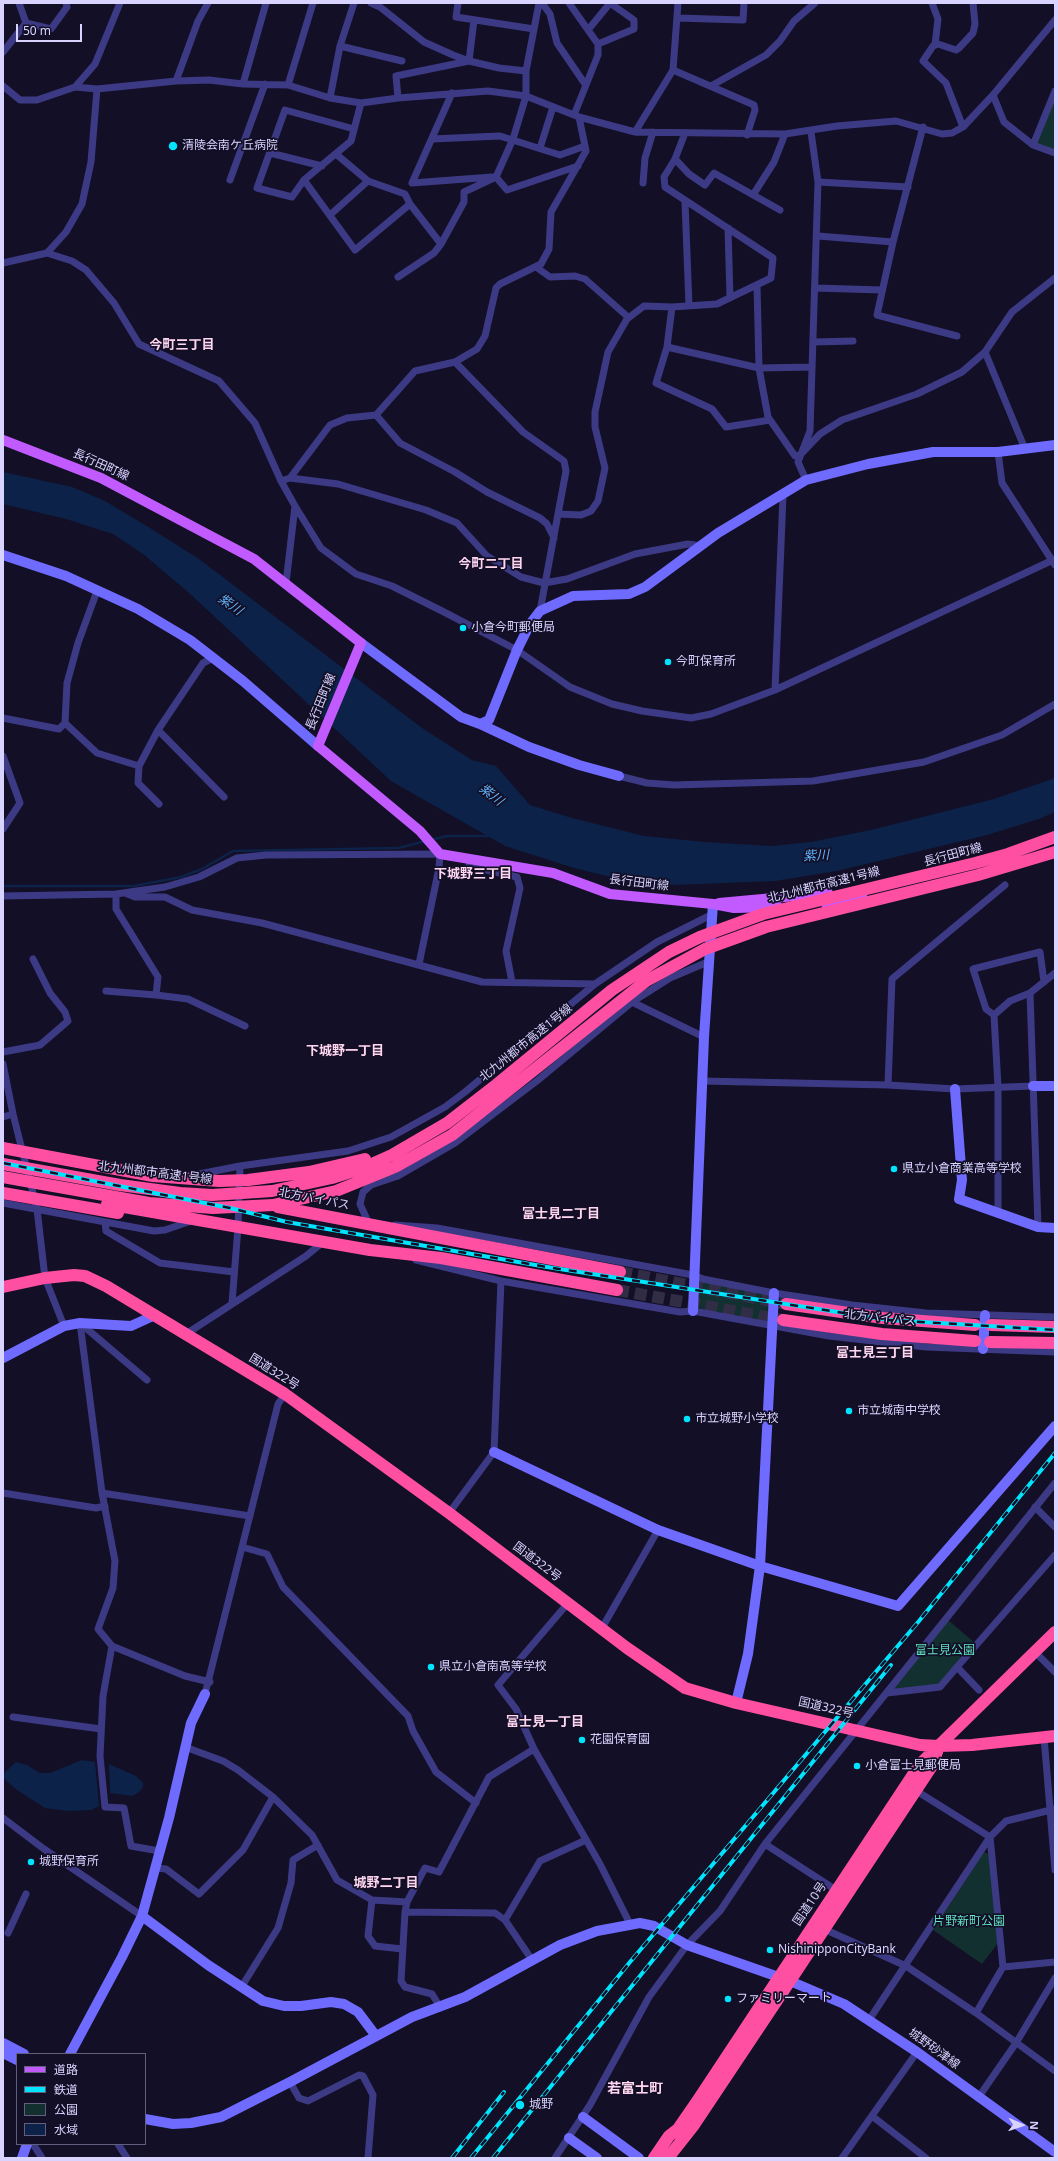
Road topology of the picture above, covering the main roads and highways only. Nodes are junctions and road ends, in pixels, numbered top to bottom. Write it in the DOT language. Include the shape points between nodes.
graph roads {
  1 [pos="3,440"];
  2 [pos="1055,835"];
  3 [pos="1052,854"];
  4 [pos="713,904"];
  5 [pos="496,1085"];
  6 [pos="3,1148"];
  7 [pos="3,1156"];
  8 [pos="3,1164"];
  9 [pos="3,1177"];
  10 [pos="367,1180"];
  11 [pos="3,1185"];
  12 [pos="3,1193"];
  13 [pos="620,1272"];
  14 [pos="3,1288"];
  15 [pos="617,1290"];
  16 [pos="786,1304"];
  17 [pos="783,1320"];
  18 [pos="988,1320"];
  19 [pos="975,1324"];
  20 [pos="1055,1327"];
  21 [pos="1055,1343"];
  22 [pos="1055,1632"];
  23 [pos="1049,1736"];
  24 [pos="939,1746"];
  25 [pos="784,1979"];
  26 [pos="654,2158"];
  27 [pos="668,2158"];
  1 -- 4 [label="main road, 長行田町線" via="101,478 254,559 360,646 319,741 420,831 440,854 553,873 610,894"];
  2 -- 4 [label="main road, 長行田町線" via="1023,850 930,875 815,895 734,900"];
  2 -- 5 [label="highway, 北九州都市高速1号線" via="1001,856 763,914 700,937 669,952 634,974"];
  3 -- 4 [label="main road, 長行田町線" via="942,886 809,907 734,908"];
  3 -- 10 [label="highway" via="978,875 773,925 705,949 646,981 452,1135 422,1154"];
  5 -- 6 [label="highway" via="418,1136 390,1151 353,1163 275,1177 218,1181 153,1176"];
  5 -- 8 [label="highway, 北九州都市高速1号線" via="447,1123 392,1155 332,1178 272,1192 180,1193"];
  7 -- 13 [label="highway, 北方バイパス"];
  9 -- 10 [label="highway" via="141,1201 213,1208 251,1207 305,1199"];
  10 -- 12 [label="highway" via="336,1195 305,1204 272,1211 198,1217 116,1213"];
  11 -- 15 [label="highway" via="193,1220 370,1250 441,1258"];
  14 -- 24 [label="highway, 国道322号" via="62,1275 85,1276 101,1283 285,1394 685,1688 736,1703 918,1744"];
  16 -- 19 [label="highway, 北方バイパス" via="883,1318"];
  17 -- 21 [label="highway, 北方バイパス" via="882,1334 983,1344"];
  18 -- 20 [label="highway"];
  22 -- 24 [label="highway"];
  23 -- 24 [label="highway"];
  24 -- 25 [label="highway, 国道10号" via="920,1764 836,1890"];
  24 -- 25 [label="highway, 国道10号" via="932,1766 824,1929"];
  25 -- 26 [label="highway, 国道10号"];
  25 -- 27 [label="highway, 国道10号" via="694,2125"];
}
